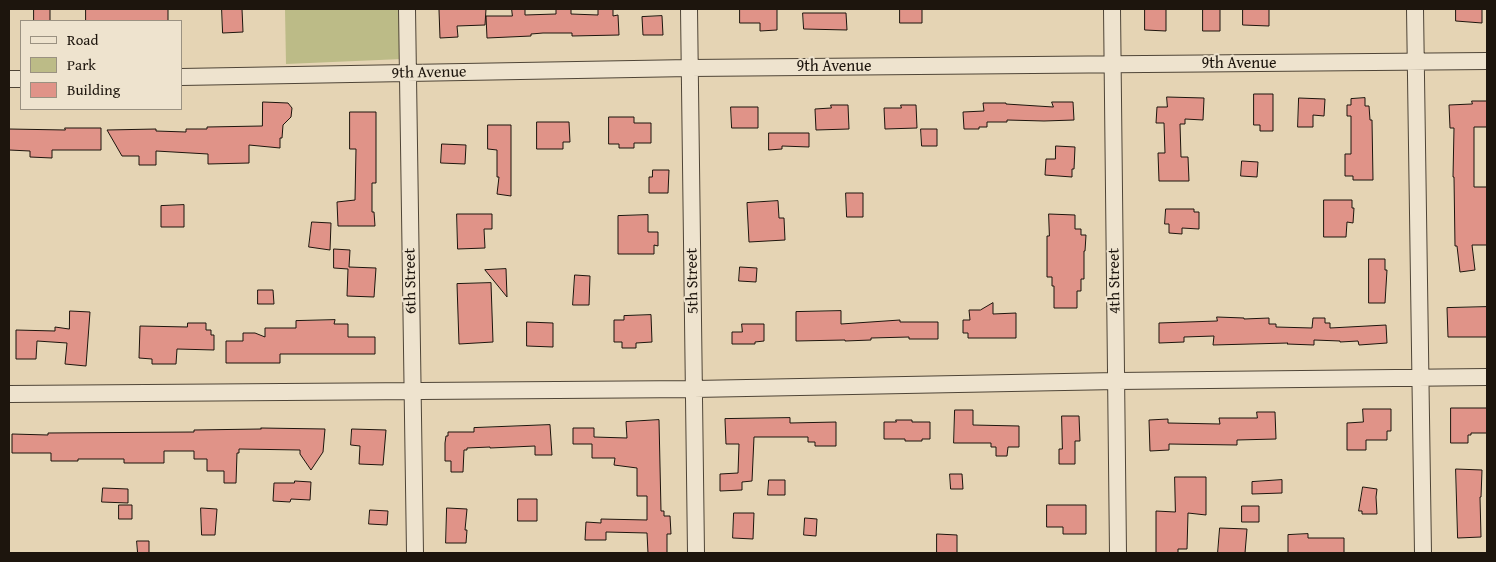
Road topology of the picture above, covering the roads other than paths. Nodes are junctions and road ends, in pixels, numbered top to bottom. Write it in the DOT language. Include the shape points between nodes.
graph roads {
  1 [pos="407,9"];
  2 [pos="689,9"];
  3 [pos="1112,9"];
  4 [pos="1415,9"];
  5 [pos="1416,62"];
  6 [pos="1487,62"];
  7 [pos="1112,65"];
  8 [pos="690,68"];
  9 [pos="408,73"];
  10 [pos="182,77"];
  11 [pos="1487,377"];
  12 [pos="1421,378"];
  13 [pos="1116,381"];
  14 [pos="694,389"];
  15 [pos="413,391"];
  16 [pos="9,394"];
  17 [pos="415,553"];
  18 [pos="696,553"];
  19 [pos="1118,553"];
  20 [pos="1423,553"];
  1 -- 9 [label="street, 6th Street"];
  2 -- 8 [label="street, 5th Street"];
  3 -- 7 [label="street, 4th Street"];
  4 -- 5 [label="street"];
  5 -- 6 [label="street, 9th Avenue"];
  5 -- 7 [label="street, 9th Avenue"];
  5 -- 12 [label="street"];
  7 -- 8 [label="street, 9th Avenue"];
  7 -- 13 [label="street, 4th Street"];
  8 -- 9 [label="street, 9th Avenue"];
  8 -- 14 [label="street, 5th Street"];
  9 -- 10 [label="street, 9th Avenue"];
  9 -- 15 [label="street, 6th Street"];
  11 -- 12 [label="street"];
  12 -- 13 [label="street"];
  12 -- 20 [label="street"];
  13 -- 14 [label="street"];
  13 -- 19 [label="street, 4th Street"];
  14 -- 15 [label="street"];
  14 -- 18 [label="street, 5th Street"];
  15 -- 16 [label="street"];
  15 -- 17 [label="street, 6th Street"];
}
